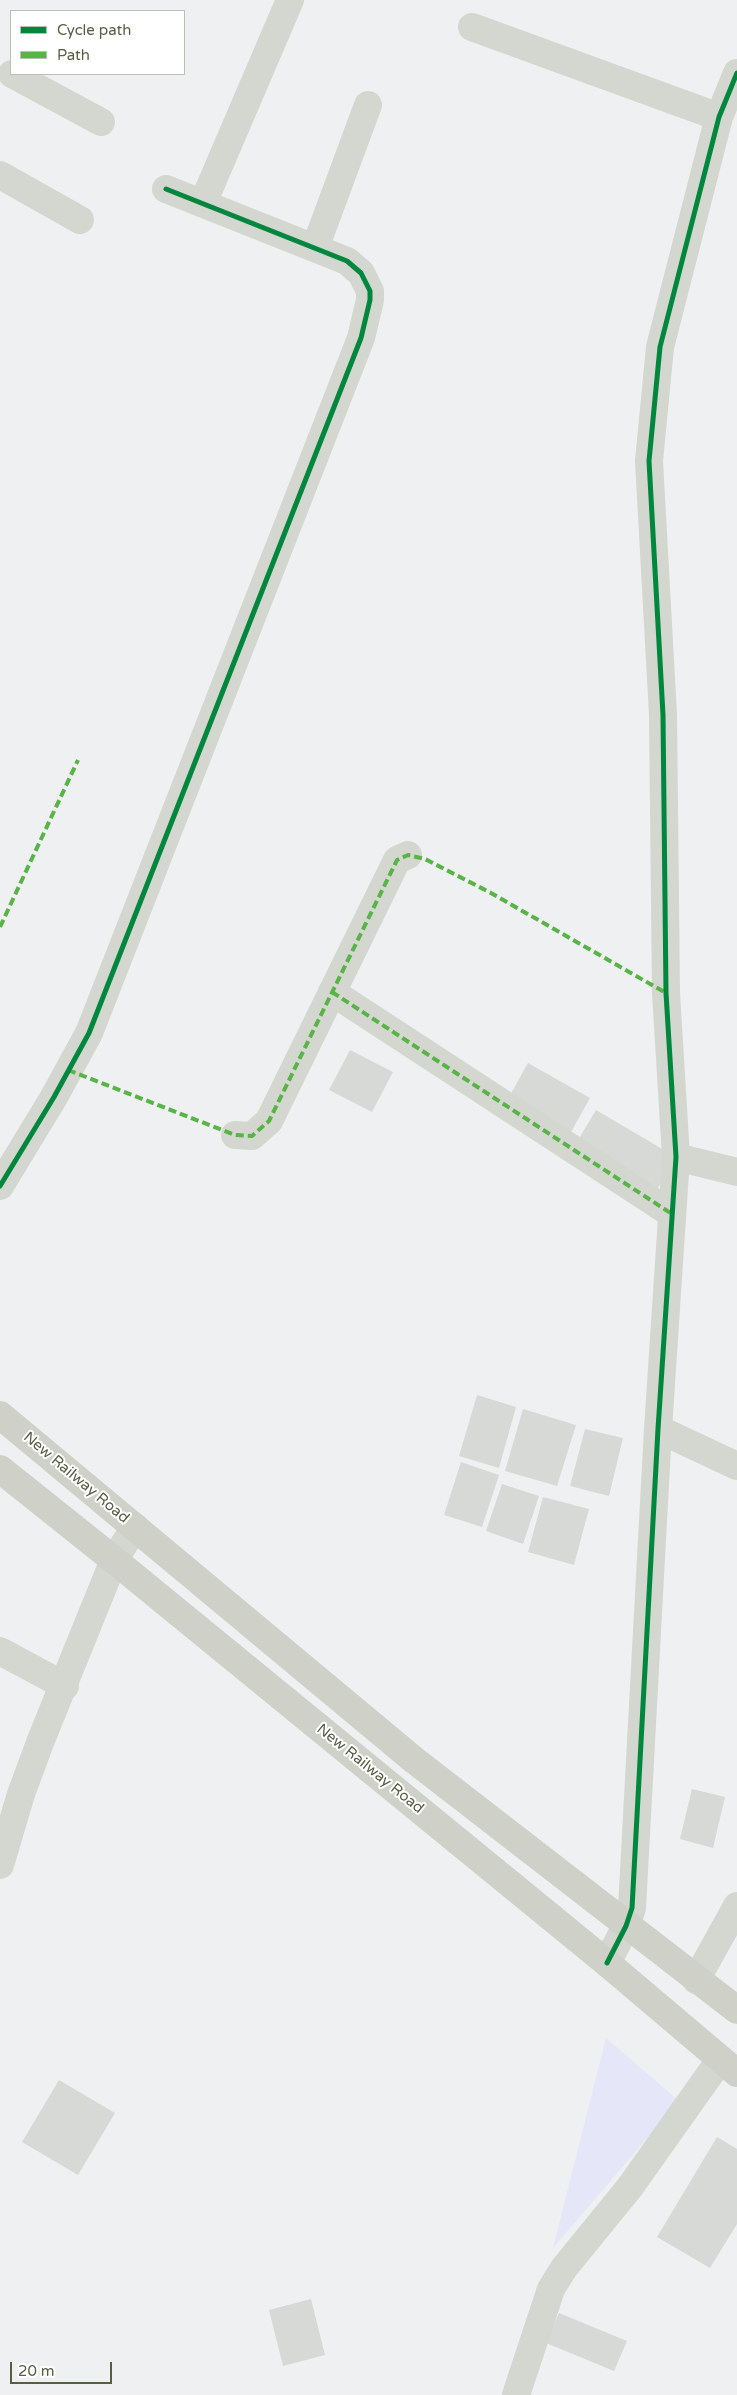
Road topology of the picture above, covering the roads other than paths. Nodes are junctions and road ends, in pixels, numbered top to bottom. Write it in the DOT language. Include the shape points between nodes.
graph roads {
  1 [pos="290,0"];
  2 [pos="472,27"];
  3 [pos="737,72"];
  4 [pos="14,75"];
  5 [pos="368,105"];
  6 [pos="719,117"];
  7 [pos="101,122"];
  8 [pos="0,175"];
  9 [pos="166,189"];
  10 [pos="203,203"];
  11 [pos="80,220"];
  12 [pos="315,248"];
  13 [pos="408,855"];
  14 [pos="332,992"];
  15 [pos="235,1135"];
  16 [pos="676,1157"];
  17 [pos="737,1172"];
  18 [pos="0,1186"];
  19 [pos="672,1214"];
  20 [pos="0,1415"];
  21 [pos="658,1429"];
  22 [pos="737,1466"];
  23 [pos="0,1469"];
  24 [pos="135,1527"];
  25 [pos="114,1560"];
  26 [pos="0,1651"];
  27 [pos="65,1686"];
  28 [pos="0,1865"];
  29 [pos="737,1906"];
  30 [pos="626,1926"];
  31 [pos="607,1963"];
  32 [pos="696,1980"];
  33 [pos="737,2010"];
  34 [pos="728,2067"];
  35 [pos="516,2395"];
  1 -- 10 [label="street"];
  2 -- 6 [label="street"];
  3 -- 6 [label="street"];
  4 -- 7 [label="street"];
  5 -- 12 [label="street"];
  6 -- 16 [label="street" via="660,347 649,461 663,715 666,993"];
  8 -- 11 [label="street"];
  9 -- 10 [label="street"];
  10 -- 12 [label="street"];
  12 -- 18 [label="street" via="347,261 361,273 370,291 361,338 89,1032"];
  13 -- 14 [label="street" via="397,860"];
  14 -- 15 [label="street" via="269,1121 252,1136"];
  14 -- 19 [label="street"];
  16 -- 17 [label="street"];
  16 -- 19 [label="street"];
  19 -- 21 [label="street"];
  20 -- 24 [label="main road, New Railway Road"];
  21 -- 22 [label="street"];
  21 -- 30 [label="street" via="632,1908"];
  23 -- 25 [label="main road, New Railway Road"];
  24 -- 25 [label="street"];
  24 -- 30 [label="main road, New Railway Road" via="414,1760"];
  25 -- 27 [label="street"];
  25 -- 31 [label="main road, New Railway Road"];
  26 -- 27 [label="street"];
  27 -- 28 [label="street" via="21,1794"];
  29 -- 32 [label="street"];
  30 -- 31 [label="street"];
  30 -- 32 [label="main road, New Railway Road"];
  31 -- 34 [label="main road, New Railway Road"];
  32 -- 33 [label="main road, New Railway Road"];
  34 -- 35 [label="street" via="564,2268 551,2289"];
}
